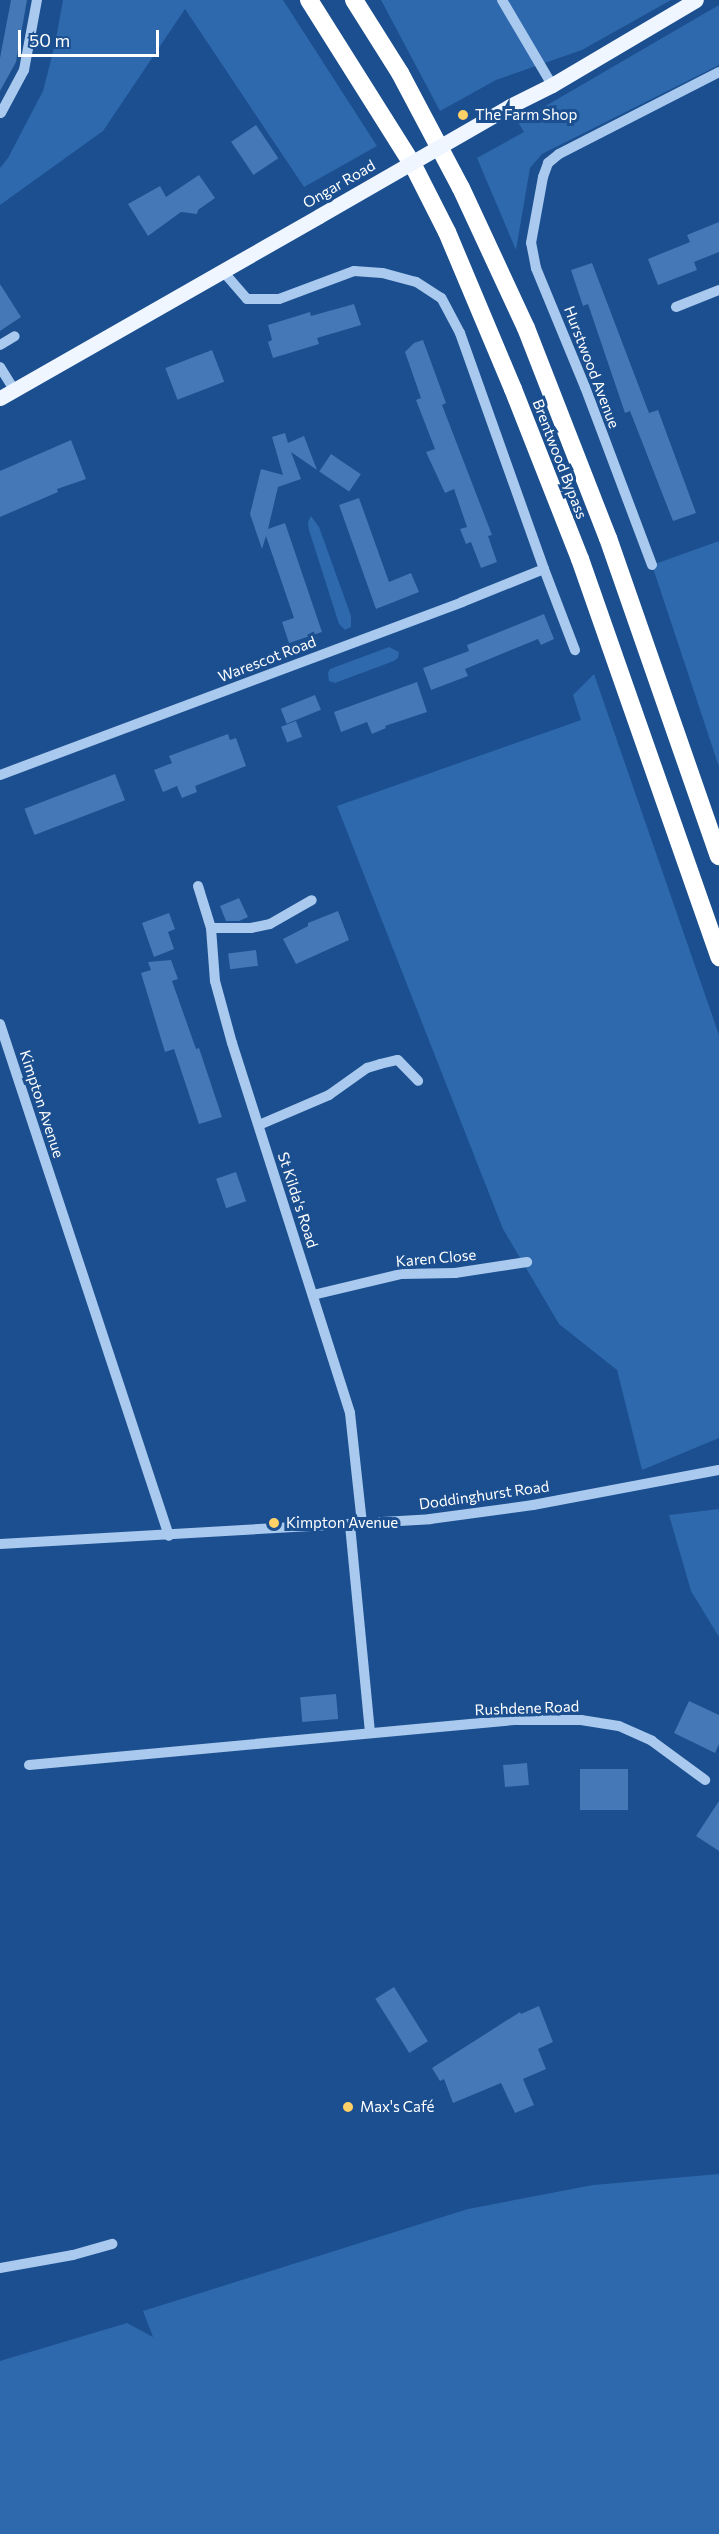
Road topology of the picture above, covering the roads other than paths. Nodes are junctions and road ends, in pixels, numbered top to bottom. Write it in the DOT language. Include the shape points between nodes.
graph roads {
  1 [pos="37,0"];
  2 [pos="309,0"];
  3 [pos="354,0"];
  4 [pos="502,0"];
  5 [pos="696,0"];
  6 [pos="719,72"];
  7 [pos="552,85"];
  8 [pos="1,113"];
  9 [pos="222,270"];
  10 [pos="719,290"];
  11 [pos="676,307"];
  12 [pos="15,336"];
  13 [pos="0,345"];
  14 [pos="0,367"];
  15 [pos="14,389"];
  16 [pos="0,398"];
  17 [pos="652,565"];
  18 [pos="544,569"];
  19 [pos="574,650"];
  20 [pos="0,775"];
  21 [pos="719,856"];
  22 [pos="198,886"];
  23 [pos="312,900"];
  24 [pos="211,928"];
  25 [pos="719,957"];
  26 [pos="0,1024"];
  27 [pos="418,1082"];
  28 [pos="259,1125"];
  29 [pos="527,1262"];
  30 [pos="313,1295"];
  31 [pos="719,1470"];
  32 [pos="362,1524"];
  33 [pos="350,1525"];
  34 [pos="169,1536"];
  35 [pos="0,1544"];
  36 [pos="370,1733"];
  37 [pos="29,1765"];
  38 [pos="705,1780"];
  39 [pos="112,2244"];
  40 [pos="0,2268"];
  1 -- 8 [label="street" via="24,70"];
  2 -- 25 [label="highway, Brentwood Bypass" via="414,167 447,232 580,559"];
  3 -- 21 [label="highway, Brentwood Bypass" via="400,73 461,188 526,328 608,538"];
  4 -- 7 [label="street"];
  5 -- 7 [label="main road, Ongar Road"];
  6 -- 17 [label="street, Hurstwood Avenue" via="548,163 531,243 532,256"];
  7 -- 9 [label="main road, Ongar Road, bridge"];
  9 -- 15 [label="main road, Ongar Road"];
  9 -- 18 [label="street" via="247,299 261,301 279,299 354,271 416,282 441,298 460,333"];
  10 -- 11 [label="street"];
  12 -- 13 [label="street"];
  14 -- 15 [label="street"];
  15 -- 16 [label="main road, Ongar Road"];
  18 -- 19 [label="street"];
  18 -- 20 [label="street, Warescot Road"];
  22 -- 24 [label="street, St Kilda's Road"];
  23 -- 24 [label="street" via="270,924"];
  24 -- 28 [label="street, St Kilda's Road" via="215,981"];
  26 -- 34 [label="street, Kimpton Avenue"];
  27 -- 28 [label="street" via="398,1060 380,1064 367,1068 329,1095"];
  28 -- 30 [label="street, St Kilda's Road"];
  29 -- 30 [label="street, Karen Close" via="455,1273 401,1274"];
  30 -- 32 [label="street, St Kilda's Road" via="350,1413"];
  31 -- 32 [label="street, Doddinghurst Road" via="533,1505"];
  32 -- 33 [label="street, Doddinghurst Road"];
  33 -- 34 [label="street, Doddinghurst Road"];
  33 -- 36 [label="street"];
  34 -- 35 [label="street, Doddinghurst Road"];
  36 -- 37 [label="street, Rushdene Road"];
  36 -- 38 [label="street, Rushdene Road" via="517,1720 581,1720 619,1726 652,1741"];
  39 -- 40 [label="street"];
}
